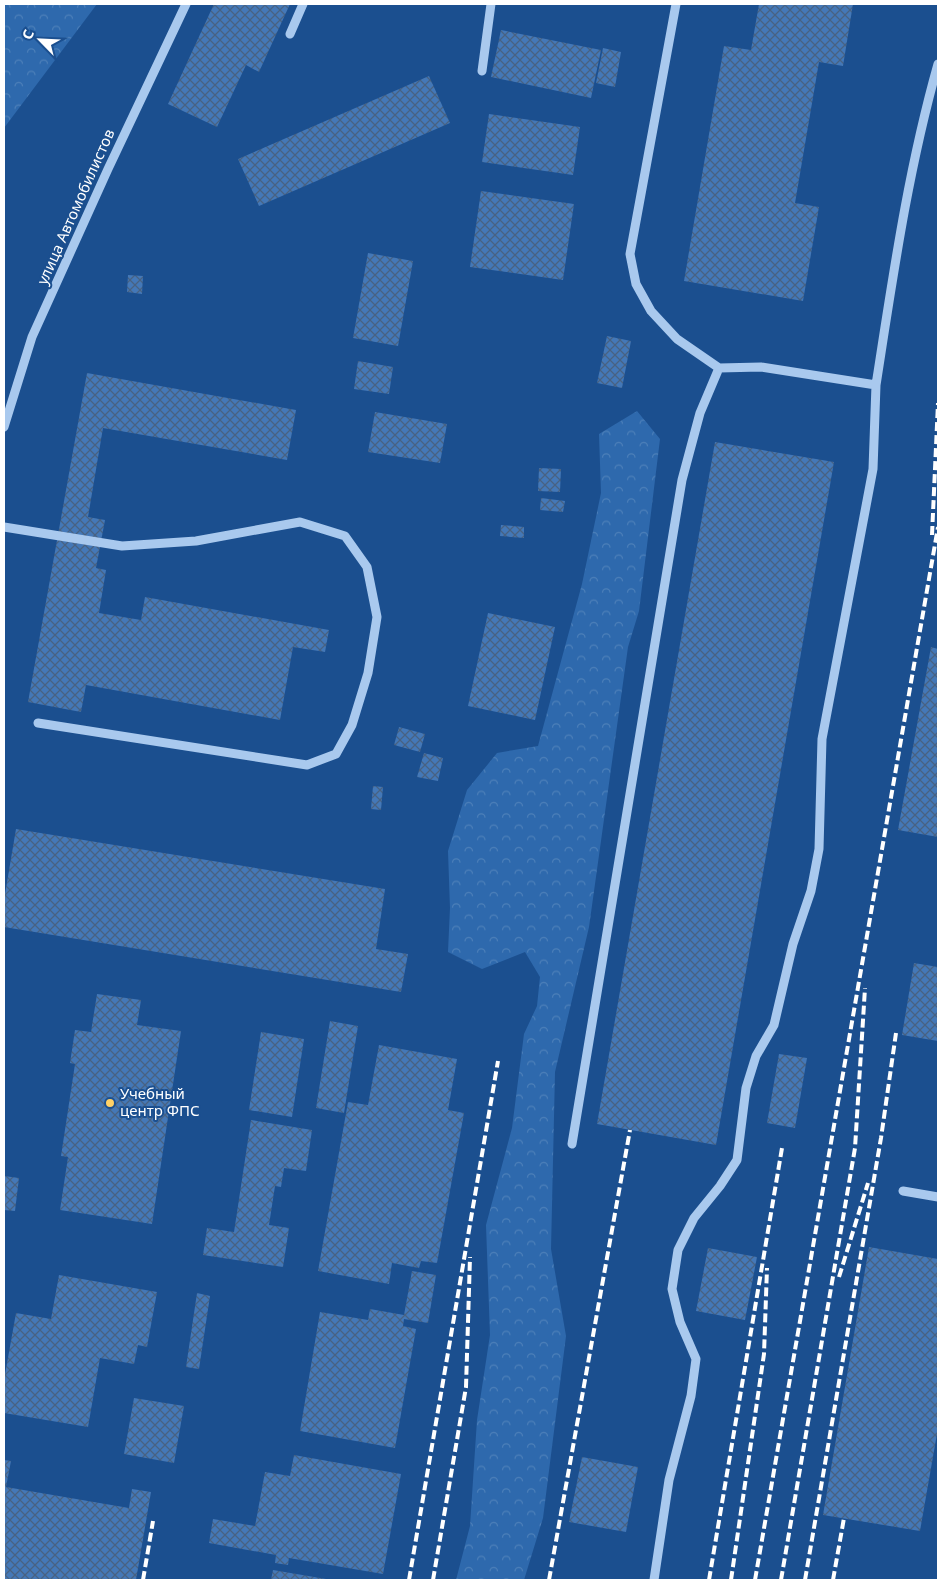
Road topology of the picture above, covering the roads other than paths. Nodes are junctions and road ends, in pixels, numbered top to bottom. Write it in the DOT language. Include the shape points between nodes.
graph roads {
  1 [pos="186,4"];
  2 [pos="303,4"];
  3 [pos="491,4"];
  4 [pos="676,4"];
  5 [pos="290,34"];
  6 [pos="938,64"];
  7 [pos="482,71"];
  8 [pos="719,368"];
  9 [pos="876,385"];
  10 [pos="4,427"];
  11 [pos="4,527"];
  12 [pos="38,723"];
  13 [pos="572,1144"];
  14 [pos="903,1191"];
  15 [pos="938,1197"];
  16 [pos="654,1580"];
  1 -- 10 [label="street, улица Автомобилистов" via="32,337"];
  2 -- 5 [label="street"];
  3 -- 7 [label="street"];
  4 -- 8 [label="street" via="630,254 636,284 651,311 677,339"];
  6 -- 9 [label="street" via="921,122 906,194"];
  8 -- 9 [label="street" via="761,367"];
  8 -- 13 [label="street" via="700,413 682,480"];
  9 -- 16 [label="street" via="873,469 822,739 819,849 811,891 774,1025 756,1056 746,1088 737,1160 694,1218 678,1250 672,1289 680,1322 696,1359 692,1396 669,1480"];
  11 -- 12 [label="street" via="122,546 196,541 300,522 345,536 367,567 377,617 368,673 352,725 336,754 306,765"];
  14 -- 15 [label="street"];
}
